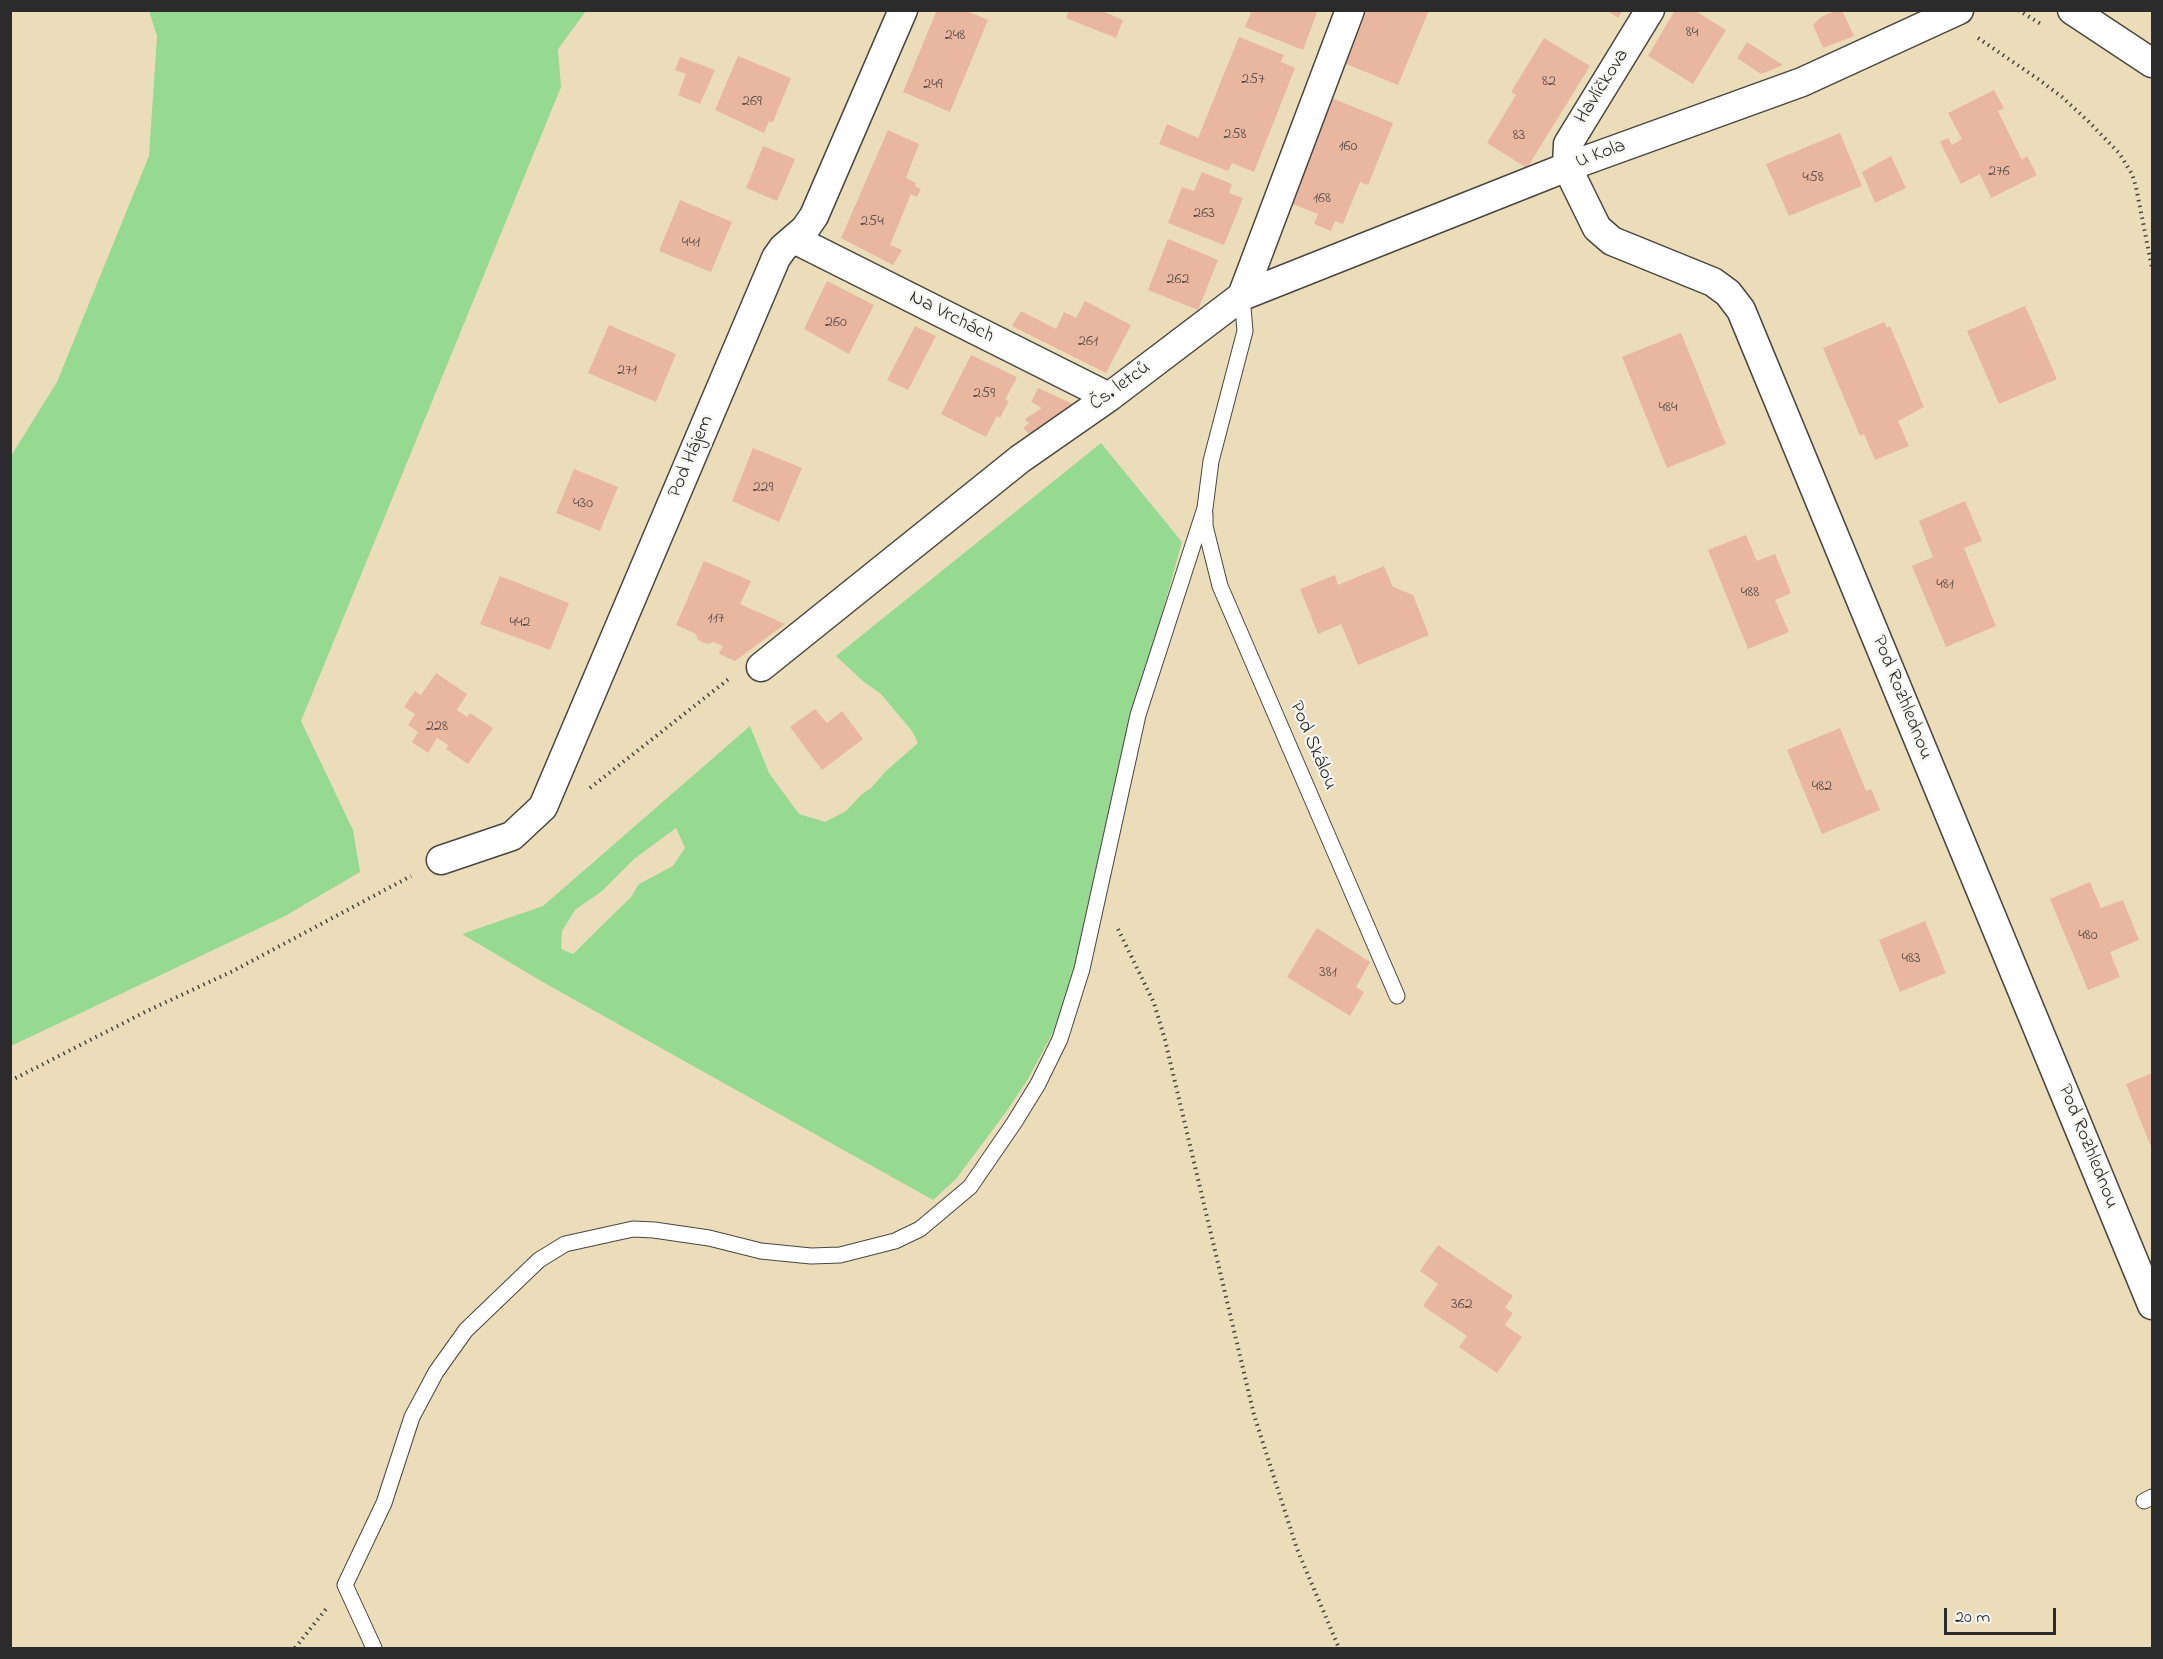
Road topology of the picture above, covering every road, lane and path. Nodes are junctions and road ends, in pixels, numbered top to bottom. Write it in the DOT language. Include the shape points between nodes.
graph roads {
  1 [pos="903,10"];
  2 [pos="1350,10"];
  3 [pos="1650,10"];
  4 [pos="2078,12"];
  5 [pos="1954,13"];
  6 [pos="2152,63"];
  7 [pos="1567,167"];
  8 [pos="794,238"];
  9 [pos="2152,268"];
  10 [pos="1242,296"];
  11 [pos="1109,397"];
  12 [pos="1204,508"];
  13 [pos="761,667"];
  14 [pos="543,807"];
  15 [pos="441,860"];
  16 [pos="1100,893"];
  17 [pos="1397,996"];
  18 [pos="10,1081"];
  19 [pos="2152,1305"];
  20 [pos="345,1585"];
  21 [pos="295,1648"];
  22 [pos="374,1648"];
  23 [pos="1340,1648"];
  1 -- 8 [label="street, Pod Hájem" via="814,216"];
  2 -- 10 [label="street"];
  3 -- 7 [label="street, Havlíčkova" via="1568,144"];
  4 -- 6 [label="street"];
  5 -- 7 [label="street, U Kola" via="1802,82"];
  5 -- 9 [label="path" via="1971,33 2062,97 2119,153 2136,187"];
  7 -- 10 [label="street, U Kola"];
  7 -- 19 [label="street, Pod Rozhlednou" via="1597,228 1612,241 1713,282 1741,310"];
  8 -- 11 [label="street, Na Vrchách"];
  8 -- 14 [label="street, Pod Hájem" via="776,258"];
  10 -- 11 [label="street, Čs. letců"];
  10 -- 12 [label="lane" via="1245,331 1211,461"];
  11 -- 13 [label="street, Čs. letců" via="1020,459"];
  12 -- 16 [label="lane" via="1138,715"];
  12 -- 17 [label="lane, Pod Skálou" via="1220,586"];
  13 -- 14 [label="path" via="733,676 575,800"];
  14 -- 15 [label="street, Pod Hájem" via="512,836"];
  15 -- 18 [label="path" via="233,971"];
  16 -- 20 [label="lane" via="1060,1039 1032,1094 970,1187 920,1229 895,1241 840,1255 761,1251 709,1238 633,1229 565,1244 538,1260 466,1330 436,1371 411,1417 384,1503"];
  16 -- 23 [label="path" via="1155,1003 1254,1415 1297,1549"];
  20 -- 21 [label="path"];
  20 -- 22 [label="lane"];
}
